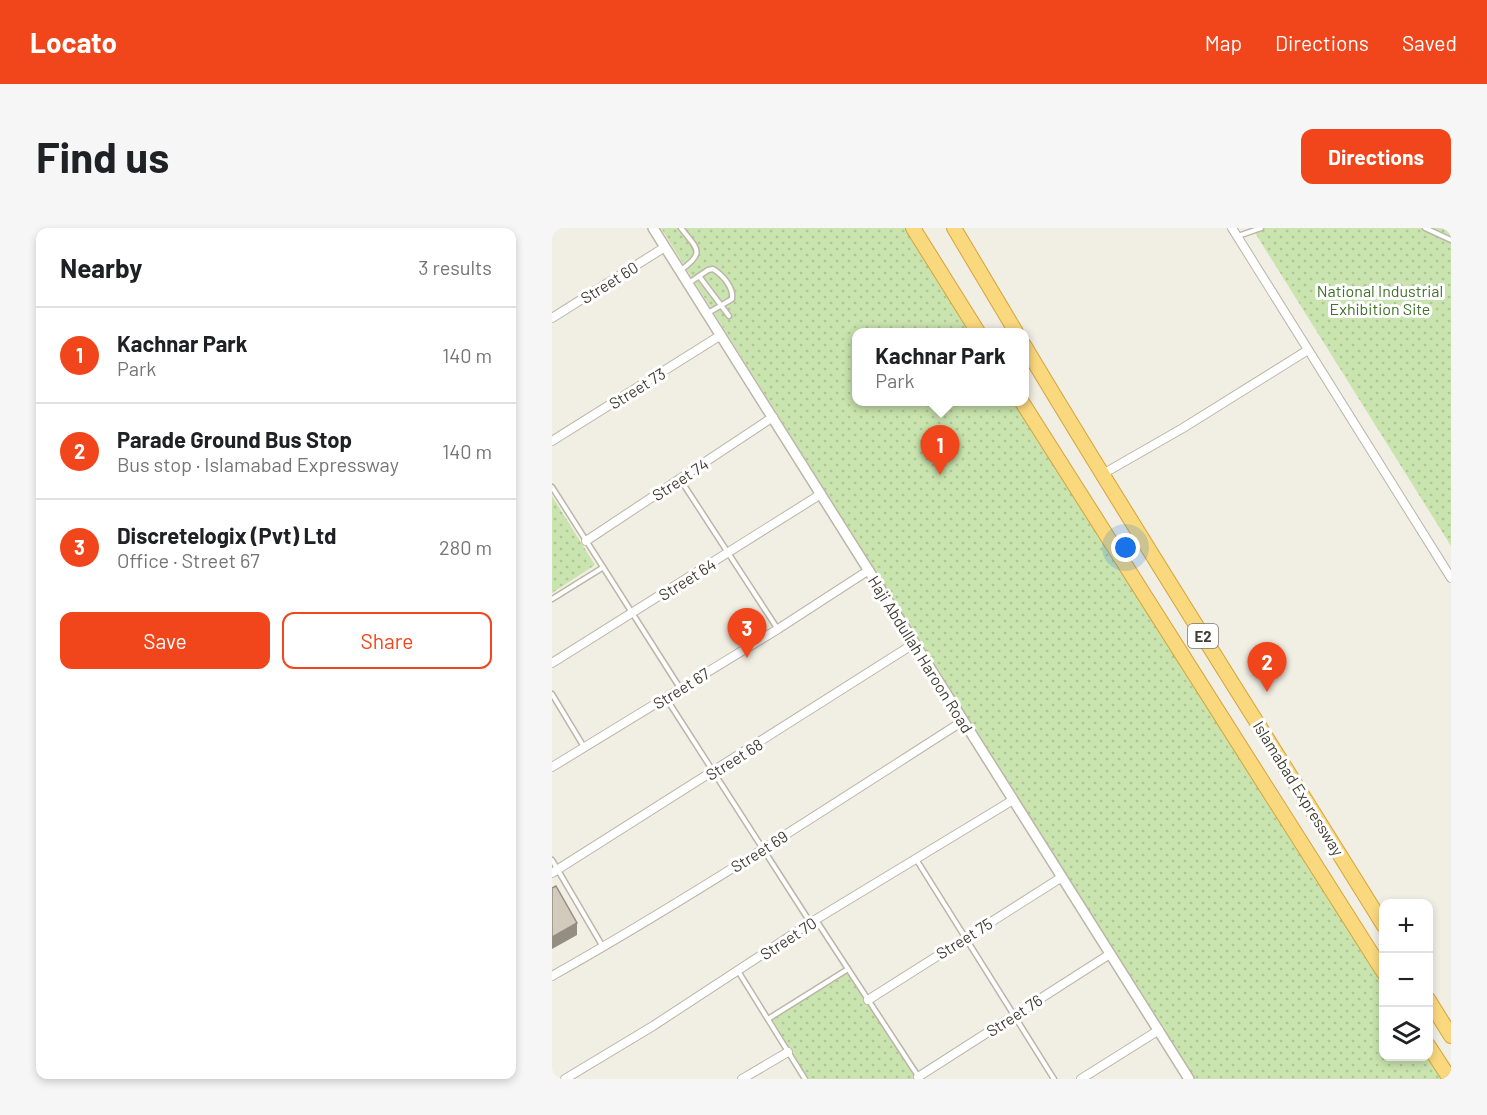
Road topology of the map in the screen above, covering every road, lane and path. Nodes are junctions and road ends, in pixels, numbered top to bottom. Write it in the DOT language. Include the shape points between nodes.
graph roads {
  1 [pos="653,228"];
  2 [pos="681,228"];
  3 [pos="913,228"];
  4 [pos="954,228"];
  5 [pos="1232,228"];
  6 [pos="1262,228"];
  7 [pos="1425,228"];
  8 [pos="1238,237"];
  9 [pos="1451,240"];
  10 [pos="665,246"];
  11 [pos="680,270"];
  12 [pos="699,276"];
  13 [pos="688,283"];
  14 [pos="722,306"];
  15 [pos="708,314"];
  16 [pos="729,316"];
  17 [pos="552,318"];
  18 [pos="975,328"];
  19 [pos="1013,328"];
  20 [pos="721,334"];
  21 [pos="1308,350"];
  22 [pos="1029,353"];
  23 [pos="1025,406"];
  24 [pos="773,417"];
  25 [pos="552,441"];
  26 [pos="1101,475"];
  27 [pos="680,479"];
  28 [pos="552,487"];
  29 [pos="821,494"];
  30 [pos="586,541"];
  31 [pos="729,553"];
  32 [pos="602,567"];
  33 [pos="869,570"];
  34 [pos="1451,578"];
  35 [pos="552,599"];
  36 [pos="632,613"];
  37 [pos="778,629"];
  38 [pos="915,643"];
  39 [pos="552,663"];
  40 [pos="680,688"];
  41 [pos="552,694"];
  42 [pos="666,698"];
  43 [pos="963,721"];
  44 [pos="584,747"];
  45 [pos="552,767"];
  46 [pos="713,771"];
  47 [pos="1014,800"];
  48 [pos="762,849"];
  49 [pos="916,859"];
  50 [pos="552,860"];
  51 [pos="555,871"];
  52 [pos="1062,877"];
  53 [pos="1379,919"];
  54 [pos="813,921"];
  55 [pos="964,938"];
  56 [pos="603,947"];
  57 [pos="1110,954"];
  58 [pos="1379,968"];
  59 [pos="848,969"];
  60 [pos="738,971"];
  61 [pos="552,976"];
  62 [pos="868,1000"];
  63 [pos="1433,1007"];
  64 [pos="1014,1016"];
  65 [pos="768,1019"];
  66 [pos="1159,1030"];
  67 [pos="1451,1036"];
  68 [pos="788,1052"];
  69 [pos="1433,1053"];
  70 [pos="919,1078"];
  71 [pos="565,1079"];
  72 [pos="742,1079"];
  73 [pos="805,1079"];
  74 [pos="1054,1079"];
  75 [pos="1081,1079"];
  76 [pos="1189,1079"];
  77 [pos="1450,1079"];
  1 -- 10 [label="street, Haji Abdullah Haroon Road"];
  2 -- 11 [label="lane" via="697,252 694,261"];
  3 -- 18 [label="highway"];
  4 -- 19 [label="highway"];
  5 -- 8 [label="street"];
  6 -- 8 [label="lane"];
  7 -- 9 [label="lane"];
  8 -- 21 [label="street"];
  10 -- 11 [label="street, Haji Abdullah Haroon Road"];
  10 -- 17 [label="street, Street 60"];
  11 -- 13 [label="street, Haji Abdullah Haroon Road"];
  12 -- 13 [label="lane"];
  12 -- 14 [label="lane"];
  12 -- 14 [label="lane" via="716,270 732,290 732,299"];
  13 -- 15 [label="street, Haji Abdullah Haroon Road"];
  14 -- 15 [label="lane"];
  14 -- 16 [label="lane"];
  15 -- 20 [label="street, Haji Abdullah Haroon Road"];
  20 -- 24 [label="street, Haji Abdullah Haroon Road"];
  20 -- 25 [label="street, Street 73"];
  21 -- 26 [label="street"];
  21 -- 34 [label="street"];
  22 -- 26 [label="highway, Islamabad Expressway / E2"];
  23 -- 58 [label="highway, Islamabad Expressway / E2"];
  24 -- 27 [label="street, Street 74"];
  24 -- 29 [label="street, Haji Abdullah Haroon Road"];
  26 -- 53 [label="highway, Islamabad Expressway / E2"];
  27 -- 30 [label="street, Street 74"];
  27 -- 31 [label="lane"];
  28 -- 30 [label="lane"];
  29 -- 31 [label="street, Street 64"];
  29 -- 33 [label="street, Haji Abdullah Haroon Road"];
  30 -- 32 [label="lane"];
  31 -- 36 [label="street, Street 64"];
  31 -- 37 [label="lane"];
  32 -- 35 [label="lane"];
  32 -- 36 [label="lane"];
  33 -- 37 [label="street, Street 67"];
  33 -- 38 [label="street, Haji Abdullah Haroon Road"];
  36 -- 39 [label="street, Street 64"];
  36 -- 40 [label="lane"];
  37 -- 40 [label="street, Street 67"];
  38 -- 43 [label="street, Haji Abdullah Haroon Road"];
  38 -- 46 [label="street, Street 68"];
  40 -- 42 [label="street, Street 67"];
  41 -- 44 [label="lane"];
  42 -- 44 [label="street, Street 67"];
  42 -- 46 [label="lane"];
  43 -- 47 [label="street, Haji Abdullah Haroon Road"];
  43 -- 48 [label="street, Street 69"];
  44 -- 45 [label="street, Street 67"];
  46 -- 48 [label="lane"];
  46 -- 51 [label="street, Street 68"];
  47 -- 49 [label="street, Street 70"];
  47 -- 52 [label="street, Haji Abdullah Haroon Road"];
  48 -- 54 [label="lane"];
  48 -- 56 [label="street, Street 69"];
  49 -- 54 [label="street, Street 70"];
  49 -- 55 [label="lane"];
  50 -- 51 [label="lane"];
  51 -- 56 [label="lane"];
  52 -- 55 [label="street, Street 75"];
  52 -- 57 [label="street, Haji Abdullah Haroon Road"];
  54 -- 59 [label="lane"];
  54 -- 60 [label="street, Street 70"];
  55 -- 62 [label="street, Street 75"];
  55 -- 64 [label="lane"];
  56 -- 61 [label="street, Street 69"];
  57 -- 64 [label="street, Street 76"];
  57 -- 66 [label="street, Haji Abdullah Haroon Road"];
  59 -- 62 [label="lane"];
  59 -- 65 [label="lane"];
  60 -- 65 [label="lane"];
  60 -- 71 [label="street, Street 70"];
  62 -- 70 [label="lane"];
  63 -- 67 [label="highway"];
  64 -- 70 [label="street, Street 76"];
  64 -- 74 [label="lane"];
  65 -- 68 [label="lane"];
  66 -- 75 [label="street"];
  66 -- 76 [label="street, Haji Abdullah Haroon Road"];
  68 -- 72 [label="street"];
  68 -- 73 [label="lane"];
  69 -- 77 [label="highway"];
}
